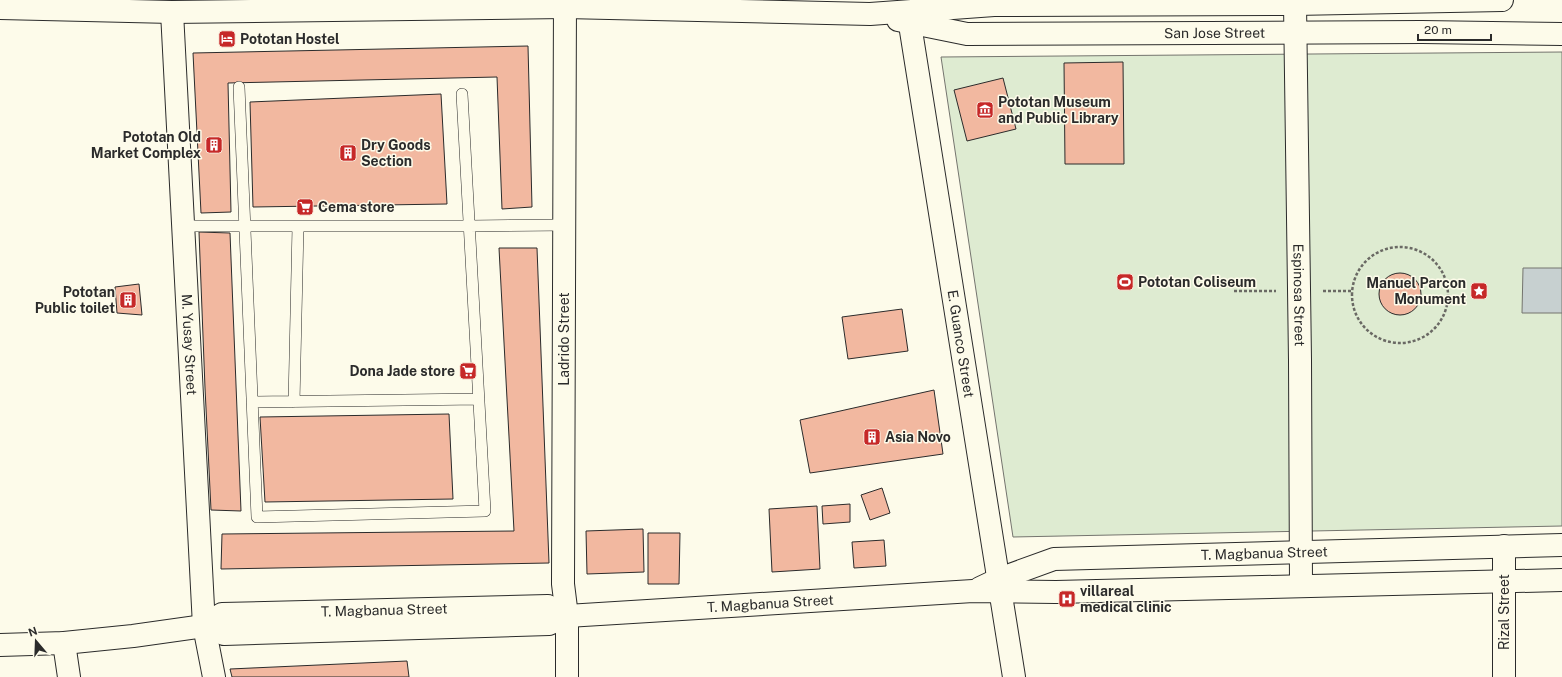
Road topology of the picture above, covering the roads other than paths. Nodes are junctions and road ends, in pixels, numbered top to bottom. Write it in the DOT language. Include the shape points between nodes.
graph roads {
  1 [pos="1502,0"];
  2 [pos="1420,2"];
  3 [pos="994,3"];
  4 [pos="565,4"];
  5 [pos="1295,4"];
  6 [pos="0,8"];
  7 [pos="172,12"];
  8 [pos="908,17"];
  9 [pos="1422,32"];
  10 [pos="1296,33"];
  11 [pos="1562,34"];
  12 [pos="239,87"];
  13 [pos="462,94"];
  14 [pos="183,224"];
  15 [pos="565,225"];
  16 [pos="469,226"];
  17 [pos="245,227"];
  18 [pos="298,227"];
  19 [pos="479,399"];
  20 [pos="252,402"];
  21 [pos="294,402"];
  22 [pos="1562,545"];
  23 [pos="1504,546"];
  24 [pos="1301,552"];
  25 [pos="1562,580"];
  26 [pos="1504,581"];
  27 [pos="1000,585"];
  28 [pos="1301,586"];
  29 [pos="567,616"];
  30 [pos="204,626"];
  31 [pos="64,643"];
  32 [pos="0,645"];
  33 [pos="69,677"];
  34 [pos="214,677"];
  35 [pos="567,677"];
  36 [pos="1014,677"];
  37 [pos="1504,677"];
  1 -- 2 [label="street, San Jose Street"];
  2 -- 5 [label="street, San Jose Street"];
  2 -- 9 [label="street"];
  3 -- 5 [label="street, San Jose Street"];
  3 -- 8 [label="street, San Jose Street"];
  4 -- 7 [label="street, San Jose Street"];
  4 -- 8 [label="street, San Jose Street"];
  4 -- 15 [label="street, Ladrido Street"];
  5 -- 10 [label="street, Espinosa Street"];
  6 -- 7 [label="street, San Jose Street"];
  7 -- 14 [label="street, M. Yusay Street"];
  8 -- 10 [label="street, San Jose Street" via="967,34"];
  8 -- 27 [label="street, E. Guanco Street"];
  9 -- 10 [label="street, San Jose Street"];
  9 -- 11 [label="street, San Jose Street"];
  10 -- 24 [label="street, Espinosa Street"];
  12 -- 17 [label="lane"];
  13 -- 16 [label="lane"];
  14 -- 17 [label="lane"];
  14 -- 30 [label="street, M. Yusay Street"];
  15 -- 16 [label="lane"];
  15 -- 29 [label="street, Ladrido Street" via="563,584"];
  16 -- 18 [label="lane"];
  16 -- 19 [label="lane"];
  17 -- 18 [label="lane"];
  17 -- 20 [label="lane"];
  18 -- 21 [label="lane"];
  19 -- 20 [label="lane" via="485,511 257,517"];
  19 -- 21 [label="lane"];
  20 -- 21 [label="lane"];
  22 -- 23 [label="street, T. Magbanua Street"];
  23 -- 24 [label="street, T. Magbanua Street"];
  23 -- 26 [label="street, Rizal Street"];
  24 -- 27 [label="street, T. Magbanua Street" via="1054,559"];
  24 -- 28 [label="street, Espinosa Street"];
  25 -- 26 [label="street, T. Magbanua Street"];
  26 -- 28 [label="street, T. Magbanua Street"];
  26 -- 37 [label="street, Rizal Street"];
  27 -- 28 [label="street, T. Magbanua Street" via="1056,592"];
  27 -- 29 [label="street, T. Magbanua Street" via="973,591"];
  27 -- 36 [label="street, E. Guanco Street"];
  29 -- 30 [label="street, T. Magbanua Street" via="549,624 232,634 224,634"];
  29 -- 35 [label="street, Ladrido Street"];
  30 -- 31 [label="street, T. Magbanua Street"];
  30 -- 34 [label="street, M. Yusay Street"];
  31 -- 32 [label="street, T. Magbanua Street"];
  31 -- 33 [label="street"];
}
